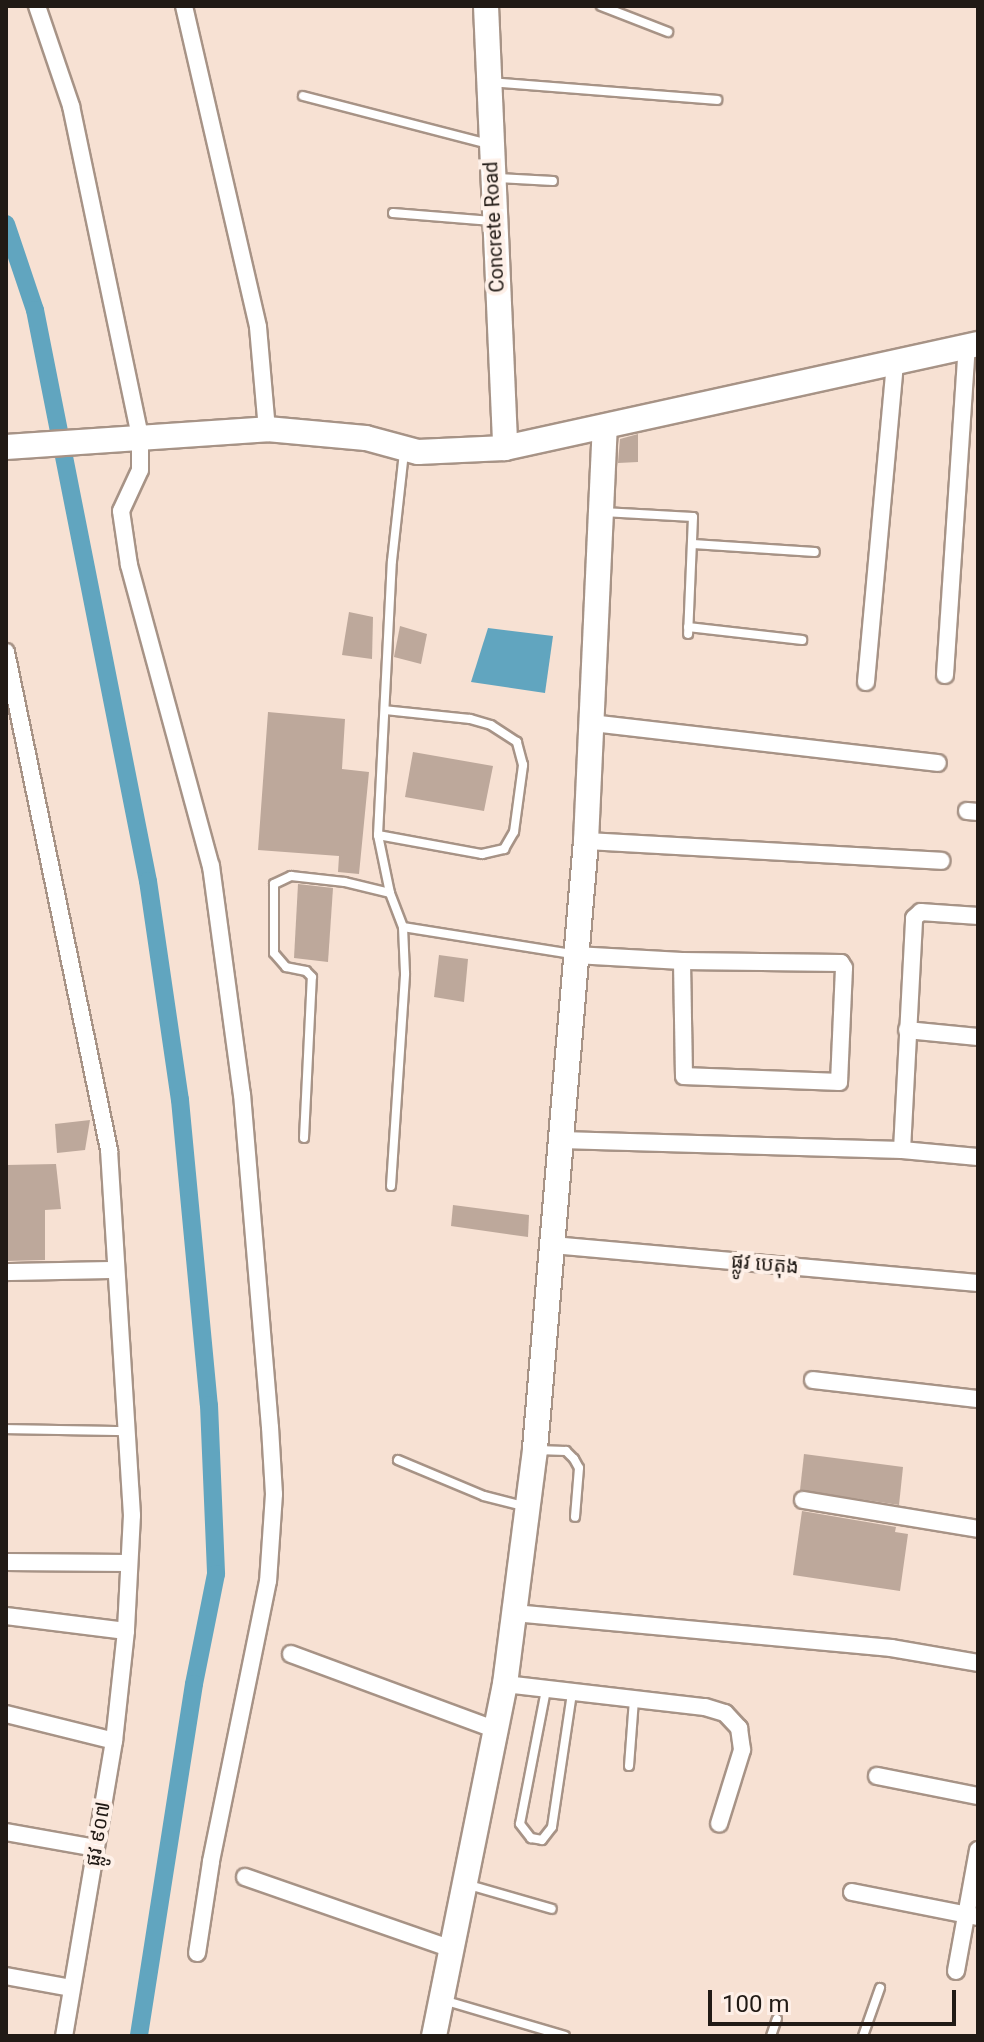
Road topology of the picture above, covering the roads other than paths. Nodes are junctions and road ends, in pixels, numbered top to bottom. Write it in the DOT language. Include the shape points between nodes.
graph roads {
  1 [pos="37,6"];
  2 [pos="184,6"];
  3 [pos="486,6"];
  4 [pos="601,6"];
  5 [pos="668,32"];
  6 [pos="487,82"];
  7 [pos="303,96"];
  8 [pos="717,100"];
  9 [pos="489,145"];
  10 [pos="491,178"];
  11 [pos="553,181"];
  12 [pos="393,213"];
  13 [pos="494,221"];
  14 [pos="973,345"];
  15 [pos="895,363"];
  16 [pos="605,428"];
  17 [pos="267,429"];
  18 [pos="132,436"];
  19 [pos="6,447"];
  20 [pos="505,448"];
  21 [pos="404,449"];
  22 [pos="602,512"];
  23 [pos="693,544"];
  24 [pos="815,552"];
  25 [pos="802,640"];
  26 [pos="6,652"];
  27 [pos="945,675"];
  28 [pos="866,682"];
  29 [pos="385,710"];
  30 [pos="592,723"];
  31 [pos="938,763"];
  32 [pos="378,835"];
  33 [pos="586,841"];
  34 [pos="941,861"];
  35 [pos="390,893"];
  36 [pos="978,916"];
  37 [pos="403,927"];
  38 [pos="575,955"];
  39 [pos="682,961"];
  40 [pos="907,1030"];
  41 [pos="978,1037"];
  42 [pos="304,1138"];
  43 [pos="561,1140"];
  44 [pos="902,1150"];
  45 [pos="978,1157"];
  46 [pos="391,1186"];
  47 [pos="552,1245"];
  48 [pos="115,1270"];
  49 [pos="6,1272"];
  50 [pos="978,1283"];
  51 [pos="813,1380"];
  52 [pos="978,1399"];
  53 [pos="6,1429"];
  54 [pos="127,1431"];
  55 [pos="535,1449"];
  56 [pos="398,1460"];
  57 [pos="803,1500"];
  58 [pos="527,1508"];
  59 [pos="575,1517"];
  60 [pos="978,1529"];
  61 [pos="6,1562"];
  62 [pos="128,1563"];
  63 [pos="514,1613"];
  64 [pos="6,1616"];
  65 [pos="126,1631"];
  66 [pos="291,1654"];
  67 [pos="978,1663"];
  68 [pos="505,1684"];
  69 [pos="546,1690"];
  70 [pos="572,1693"];
  71 [pos="634,1699"];
  72 [pos="6,1714"];
  73 [pos="496,1730"];
  74 [pos="114,1741"];
  75 [pos="629,1766"];
  76 [pos="877,1776"];
  77 [pos="978,1796"];
  78 [pos="719,1824"];
  79 [pos="6,1832"];
  80 [pos="96,1848"];
  81 [pos="978,1850"];
  82 [pos="245,1877"];
  83 [pos="465,1884"];
  84 [pos="852,1892"];
  85 [pos="552,1909"];
  86 [pos="972,1916"];
  87 [pos="452,1949"];
  88 [pos="197,1953"];
  89 [pos="956,1971"];
  90 [pos="6,1976"];
  91 [pos="71,1988"];
  92 [pos="880,1988"];
  93 [pos="441,1999"];
  94 [pos="777,2019"];
  95 [pos="64,2036"];
  96 [pos="434,2036"];
  97 [pos="565,2036"];
  98 [pos="771,2036"];
  99 [pos="863,2036"];
  1 -- 18 [label="street" via="71,106"];
  2 -- 17 [label="street" via="258,327"];
  3 -- 6 [label="street, Concrete Road"];
  4 -- 5 [label="lane"];
  6 -- 8 [label="lane"];
  6 -- 9 [label="street, Concrete Road"];
  7 -- 9 [label="lane"];
  9 -- 10 [label="street, Concrete Road"];
  10 -- 11 [label="lane"];
  10 -- 13 [label="street, Concrete Road"];
  12 -- 13 [label="lane"];
  13 -- 20 [label="street, Concrete Road"];
  14 -- 15 [label="street"];
  14 -- 27 [label="street"];
  15 -- 16 [label="street"];
  15 -- 28 [label="street"];
  16 -- 20 [label="street"];
  16 -- 22 [label="street"];
  17 -- 18 [label="street"];
  17 -- 21 [label="street" via="366,438"];
  18 -- 19 [label="street"];
  18 -- 88 [label="street" via="140,470 121,511 129,565 211,866 242,1094 274,1494 268,1581"];
  20 -- 21 [label="street"];
  21 -- 29 [label="lane"];
  22 -- 23 [label="lane" via="693,517"];
  22 -- 30 [label="street"];
  23 -- 24 [label="lane"];
  23 -- 25 [label="lane" via="688,630"];
  26 -- 48 [label="street, ផ្លូវ ៩០៧" via="109,1150"];
  29 -- 32 [label="lane"];
  29 -- 32 [label="lane" via="491,725 517,742 523,765 514,832 504,849 482,854"];
  30 -- 31 [label="street"];
  30 -- 33 [label="street"];
  32 -- 35 [label="lane"];
  33 -- 34 [label="street"];
  33 -- 38 [label="street"];
  35 -- 37 [label="lane"];
  35 -- 42 [label="lane" via="291,876 274,884 274,953 286,967 312,977"];
  36 -- 40 [label="street" via="921,912 914,918"];
  37 -- 38 [label="lane"];
  37 -- 46 [label="lane" via="405,973"];
  38 -- 39 [label="street"];
  38 -- 43 [label="street"];
  39 -- 39 [label="street" via="684,1076 836,1084 840,1080 843,965"];
  40 -- 41 [label="street"];
  40 -- 44 [label="street"];
  43 -- 44 [label="street"];
  43 -- 47 [label="street"];
  44 -- 45 [label="street"];
  47 -- 50 [label="street, ផ្លូវ បេតុង"];
  47 -- 55 [label="street"];
  48 -- 49 [label="street"];
  48 -- 54 [label="street, ផ្លូវ ៩០៧"];
  51 -- 52 [label="street"];
  53 -- 54 [label="lane"];
  54 -- 62 [label="street, ផ្លូវ ៩០៧" via="132,1515"];
  55 -- 58 [label="street"];
  55 -- 59 [label="lane" via="566,1451 574,1459 579,1468"];
  56 -- 58 [label="lane"];
  57 -- 60 [label="street"];
  58 -- 63 [label="street"];
  61 -- 62 [label="street"];
  62 -- 65 [label="street, ផ្លូវ ៩០៧"];
  63 -- 67 [label="street" via="891,1648"];
  63 -- 68 [label="street"];
  64 -- 65 [label="street"];
  65 -- 74 [label="street, ផ្លូវ ៩០៧"];
  66 -- 73 [label="street"];
  68 -- 69 [label="street"];
  68 -- 73 [label="street"];
  69 -- 70 [label="street"];
  69 -- 70 [label="lane" via="520,1824 531,1838 542,1840 552,1827"];
  70 -- 71 [label="street"];
  71 -- 75 [label="lane"];
  71 -- 78 [label="street" via="705,1707 725,1713 739,1728 742,1750"];
  72 -- 74 [label="street"];
  73 -- 83 [label="street"];
  74 -- 80 [label="street, ផ្លូវ ៩០៧"];
  76 -- 77 [label="street"];
  79 -- 80 [label="street"];
  80 -- 91 [label="street, ផ្លូវ ៩០៧"];
  81 -- 86 [label="street"];
  82 -- 87 [label="street"];
  83 -- 85 [label="lane"];
  83 -- 87 [label="street"];
  84 -- 86 [label="street"];
  86 -- 89 [label="street"];
  87 -- 93 [label="street"];
  90 -- 91 [label="street"];
  91 -- 95 [label="street, ផ្លូវ ៩០៧"];
  92 -- 99 [label="lane"];
  93 -- 96 [label="street"];
  93 -- 97 [label="lane"];
  94 -- 98 [label="lane"];
}
